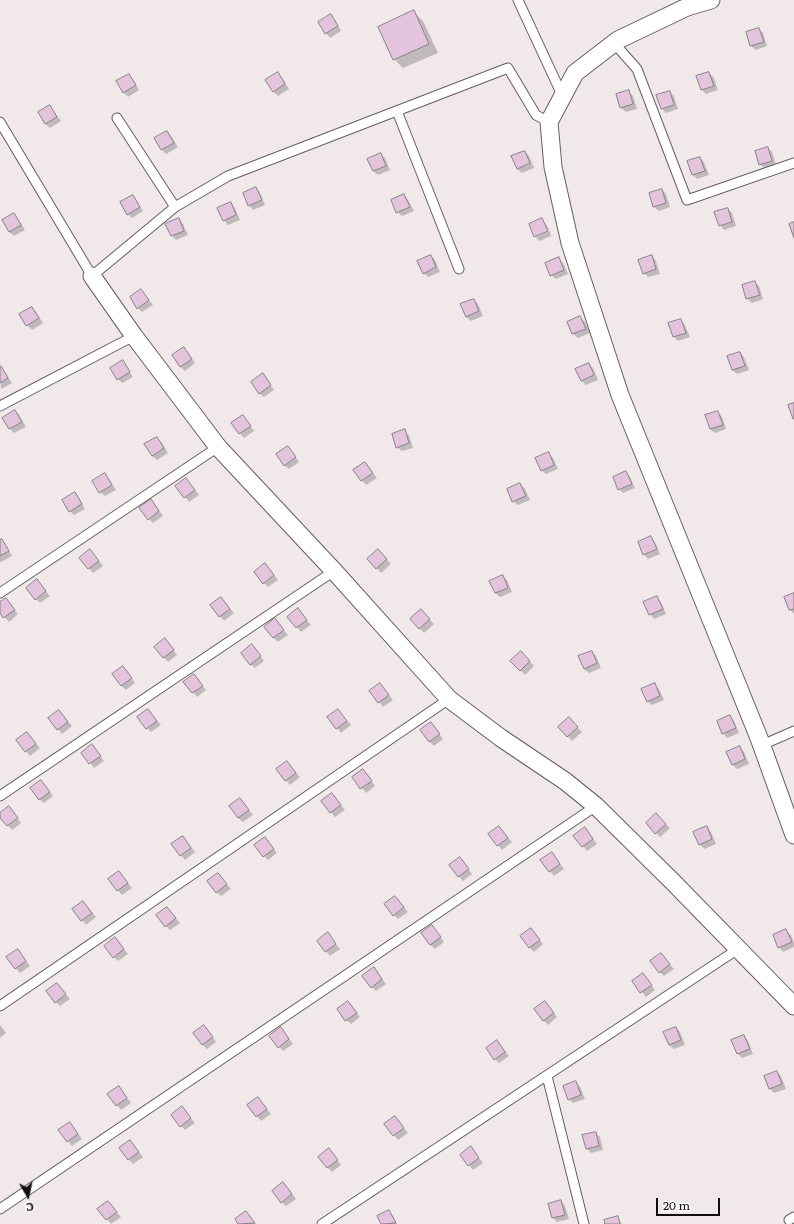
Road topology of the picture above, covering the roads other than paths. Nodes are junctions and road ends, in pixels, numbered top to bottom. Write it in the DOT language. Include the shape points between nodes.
graph roads {
  1 [pos="518,0"];
  2 [pos="711,0"];
  3 [pos="614,43"];
  4 [pos="563,97"];
  5 [pos="397,111"];
  6 [pos="117,118"];
  7 [pos="0,122"];
  8 [pos="550,122"];
  9 [pos="794,163"];
  10 [pos="174,207"];
  11 [pos="459,269"];
  12 [pos="92,276"];
  13 [pos="134,336"];
  14 [pos="0,406"];
  15 [pos="218,447"];
  16 [pos="334,571"];
  17 [pos="0,593"];
  18 [pos="449,699"];
  19 [pos="794,731"];
  20 [pos="762,745"];
  21 [pos="0,796"];
  22 [pos="596,806"];
  23 [pos="794,834"];
  24 [pos="738,949"];
  25 [pos="0,1006"];
  26 [pos="794,1006"];
  27 [pos="547,1076"];
  28 [pos="0,1209"];
  29 [pos="322,1224"];
  30 [pos="584,1224"];
  1 -- 4 [label="lane"];
  2 -- 3 [label="street" via="687,8"];
  3 -- 4 [label="street" via="575,74"];
  3 -- 9 [label="lane" via="637,69 687,200"];
  4 -- 8 [label="street"];
  5 -- 8 [label="lane" via="508,68 536,114"];
  5 -- 10 [label="lane" via="228,176"];
  5 -- 11 [label="lane"];
  6 -- 10 [label="lane"];
  7 -- 12 [label="lane"];
  8 -- 20 [label="street" via="553,167 570,243 620,395"];
  10 -- 12 [label="lane"];
  12 -- 13 [label="street"];
  13 -- 14 [label="lane"];
  13 -- 15 [label="street"];
  15 -- 16 [label="street"];
  15 -- 17 [label="lane"];
  16 -- 18 [label="street"];
  16 -- 21 [label="lane"];
  18 -- 22 [label="street" via="501,738 565,780"];
  18 -- 25 [label="lane"];
  19 -- 20 [label="lane"];
  20 -- 23 [label="street"];
  22 -- 24 [label="street"];
  22 -- 28 [label="lane"];
  24 -- 26 [label="street"];
  24 -- 27 [label="lane"];
  27 -- 29 [label="lane"];
  27 -- 30 [label="lane"];
}
